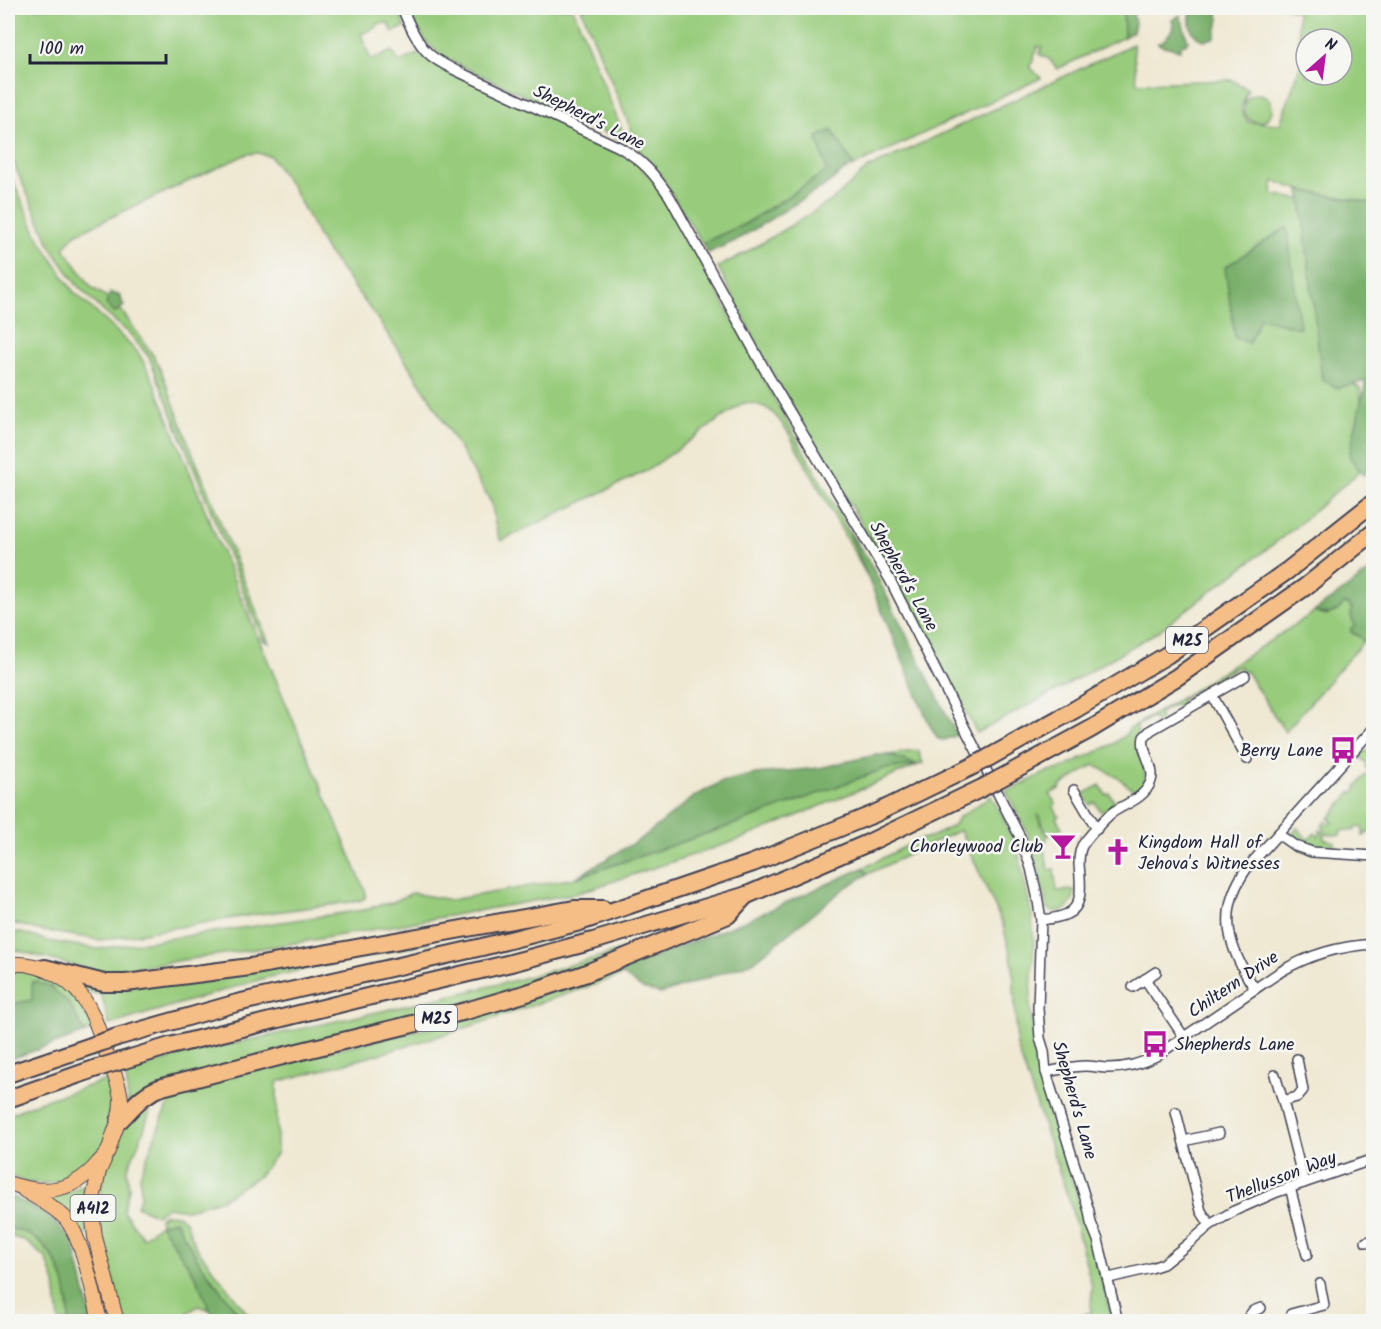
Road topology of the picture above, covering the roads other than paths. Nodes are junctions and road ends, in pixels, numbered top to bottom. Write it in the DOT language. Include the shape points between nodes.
graph roads {
  1 [pos="402,8"];
  2 [pos="1374,502"];
  3 [pos="1374,532"];
  4 [pos="1245,676"];
  5 [pos="1212,695"];
  6 [pos="1374,728"];
  7 [pos="1365,739"];
  8 [pos="1374,746"];
  9 [pos="1247,759"];
  10 [pos="1074,790"];
  11 [pos="1097,829"];
  12 [pos="1278,834"];
  13 [pos="1374,856"];
  14 [pos="747,895"];
  15 [pos="616,909"];
  16 [pos="1041,920"];
  17 [pos="1374,944"];
  18 [pos="8,964"];
  19 [pos="45,969"];
  20 [pos="1156,972"];
  21 [pos="1145,979"];
  22 [pos="1134,987"];
  23 [pos="1255,989"];
  24 [pos="1184,1037"];
  25 [pos="1297,1059"];
  26 [pos="1046,1072"];
  27 [pos="8,1074"];
  28 [pos="1275,1075"];
  29 [pos="8,1100"];
  30 [pos="1283,1101"];
  31 [pos="1176,1112"];
  32 [pos="119,1121"];
  33 [pos="1219,1133"];
  34 [pos="1184,1142"];
  35 [pos="107,1153"];
  36 [pos="1374,1159"];
  37 [pos="1304,1183"];
  38 [pos="13,1185"];
  39 [pos="1290,1187"];
  40 [pos="1210,1225"];
  41 [pos="1307,1255"];
  42 [pos="1109,1278"];
  43 [pos="1320,1284"];
  44 [pos="1261,1308"];
  45 [pos="1301,1311"];
  46 [pos="1291,1314"];
  47 [pos="99,1322"];
  48 [pos="117,1322"];
  49 [pos="1119,1322"];
  50 [pos="1245,1322"];
  51 [pos="1303,1322"];
  1 -- 16 [label="street, Shepherd's Lane" via="420,43 438,61 633,154 665,190 766,372 890,580 1020,837 1031,868"];
  2 -- 15 [label="highway, M25, bridge" via="1287,571 1167,654 988,758 874,813 753,863"];
  3 -- 14 [label="highway, M25, bridge" via="1305,587 1177,677 1091,729 982,788"];
  4 -- 5 [label="street"];
  5 -- 9 [label="street"];
  5 -- 11 [label="street" via="1144,736 1151,781 1143,793 1113,812"];
  6 -- 7 [label="street"];
  7 -- 8 [label="street"];
  7 -- 12 [label="street"];
  10 -- 11 [label="street"];
  11 -- 16 [label="street" via="1080,850 1078,904 1071,913"];
  12 -- 13 [label="street" via="1312,852"];
  12 -- 23 [label="street" via="1241,877 1229,909 1231,943"];
  14 -- 29 [label="highway, M25, bridge" via="521,960 170,1046"];
  14 -- 32 [label="highway, M25" via="728,915 584,974 466,1011 162,1087 150,1091"];
  15 -- 19 [label="highway, M25" via="574,909 250,967 126,983 104,983"];
  15 -- 27 [label="highway, M25, bridge" via="482,947 237,1003 117,1037"];
  16 -- 26 [label="street, Shepherd's Lane" via="1038,1008"];
  17 -- 23 [label="street, Chiltern Drive" via="1344,948 1295,963"];
  18 -- 19 [label="main road"];
  19 -- 32 [label="main road" via="65,980 90,1010 121,1100"];
  20 -- 21 [label="street"];
  21 -- 22 [label="street"];
  21 -- 24 [label="street"];
  23 -- 24 [label="street, Chiltern Drive"];
  24 -- 26 [label="street, Chiltern Drive" via="1132,1066 1085,1066"];
  25 -- 30 [label="street" via="1303,1090 1297,1097"];
  26 -- 42 [label="street, Shepherd's Lane"];
  28 -- 30 [label="street"];
  30 -- 37 [label="street"];
  31 -- 34 [label="street"];
  32 -- 35 [label="main road"];
  33 -- 34 [label="street"];
  34 -- 40 [label="street" via="1201,1211"];
  35 -- 38 [label="main road" via="82,1179 55,1190"];
  35 -- 48 [label="main road, A412" via="93,1198 93,1221"];
  36 -- 37 [label="street, Thellusson Way"];
  37 -- 39 [label="street, Thellusson Way"];
  38 -- 47 [label="main road, A412" via="56,1210 73,1229"];
  39 -- 40 [label="street, Thellusson Way"];
  39 -- 41 [label="street"];
  40 -- 42 [label="street, Thellusson Way" via="1163,1264"];
  42 -- 49 [label="street, Shepherd's Lane"];
  43 -- 45 [label="street" via="1324,1305"];
  44 -- 50 [label="street" via="1253,1311"];
  45 -- 46 [label="street"];
  45 -- 51 [label="street"];
}
